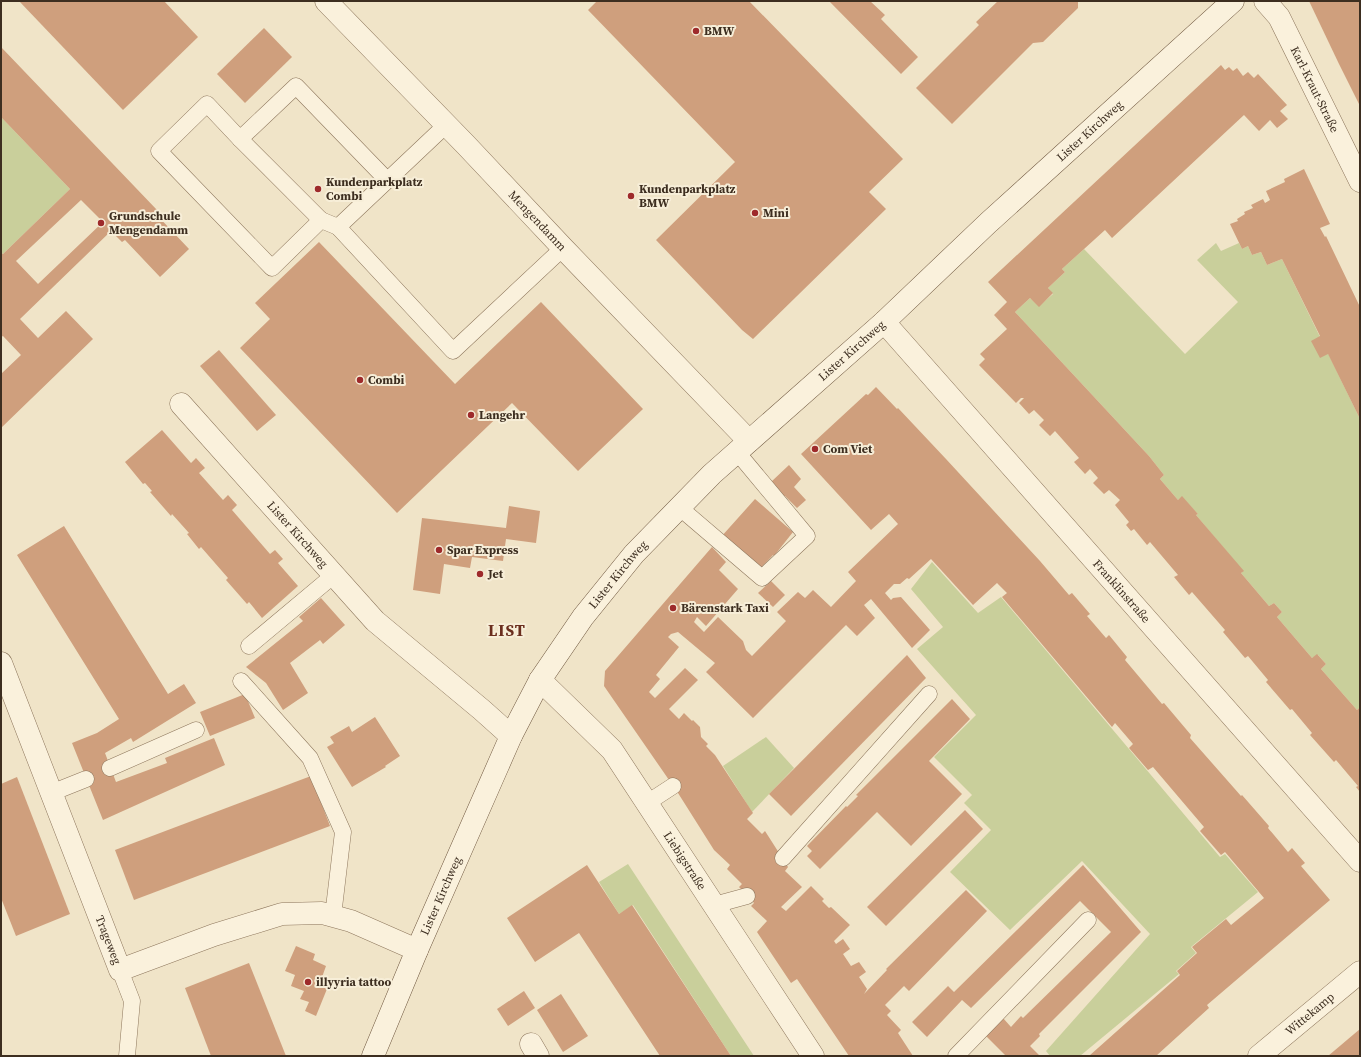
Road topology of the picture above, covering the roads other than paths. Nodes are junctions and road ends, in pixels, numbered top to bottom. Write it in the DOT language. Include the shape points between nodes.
graph roads {
  1 [pos="326,1"];
  2 [pos="1233,1"];
  3 [pos="1265,1"];
  4 [pos="446,125"];
  5 [pos="240,139"];
  6 [pos="387,180"];
  7 [pos="1360,181"];
  8 [pos="321,220"];
  9 [pos="338,227"];
  10 [pos="563,248"];
  11 [pos="884,322"];
  12 [pos="181,404"];
  13 [pos="743,447"];
  14 [pos="680,508"];
  15 [pos="334,575"];
  16 [pos="249,646"];
  17 [pos="1,663"];
  18 [pos="540,680"];
  19 [pos="241,681"];
  20 [pos="929,694"];
  21 [pos="196,730"];
  22 [pos="511,736"];
  23 [pos="110,768"];
  24 [pos="86,778"];
  25 [pos="672,786"];
  26 [pos="51,793"];
  27 [pos="647,803"];
  28 [pos="783,858"];
  29 [pos="1360,862"];
  30 [pos="747,896"];
  31 [pos="714,905"];
  32 [pos="333,916"];
  33 [pos="1088,920"];
  34 [pos="417,950"];
  35 [pos="120,970"];
  36 [pos="1360,972"];
  37 [pos="127,1056"];
  38 [pos="373,1056"];
  39 [pos="813,1056"];
  40 [pos="956,1056"];
  41 [pos="1259,1056"];
  1 -- 4 [label="street, Mengendamm"];
  2 -- 11 [label="street, Lister Kirchweg" via="988,223"];
  3 -- 7 [label="street, Karl-Kraut-Straße" via="1280,17"];
  4 -- 6 [label="lane"];
  4 -- 10 [label="street, Mengendamm"];
  5 -- 6 [label="lane" via="296,86"];
  5 -- 8 [label="lane"];
  5 -- 8 [label="lane" via="207,104 159,151 272,268"];
  6 -- 9 [label="lane"];
  8 -- 9 [label="lane"];
  9 -- 10 [label="lane" via="453,351"];
  10 -- 13 [label="street, Mengendamm"];
  11 -- 13 [label="street, Lister Kirchweg"];
  11 -- 29 [label="street, Franklinstraße"];
  12 -- 15 [label="street, Lister Kirchweg"];
  13 -- 14 [label="street, Lister Kirchweg" via="712,474"];
  13 -- 14 [label="lane" via="807,536 762,578"];
  14 -- 18 [label="street, Lister Kirchweg" via="634,554 583,617"];
  15 -- 16 [label="lane"];
  15 -- 22 [label="street, Lister Kirchweg" via="375,621"];
  17 -- 26 [label="street, Trageweg"];
  18 -- 22 [label="street, Lister Kirchweg"];
  18 -- 27 [label="street, Liebigstraße" via="612,750"];
  19 -- 32 [label="lane" via="310,758 343,832"];
  20 -- 28 [label="lane"];
  21 -- 23 [label="lane"];
  22 -- 34 [label="street, Lister Kirchweg"];
  24 -- 26 [label="lane"];
  25 -- 27 [label="lane"];
  26 -- 35 [label="street, Trageweg"];
  27 -- 31 [label="street, Liebigstraße"];
  30 -- 31 [label="lane"];
  31 -- 39 [label="street, Liebigstraße"];
  32 -- 34 [label="street, Trageweg"];
  32 -- 35 [label="street, Trageweg" via="322,913 282,914 214,935"];
  33 -- 40 [label="lane"];
  34 -- 38 [label="street, Lister Kirchweg"];
  35 -- 37 [label="lane" via="132,1001"];
  36 -- 41 [label="street, Wittekamp"];
}
